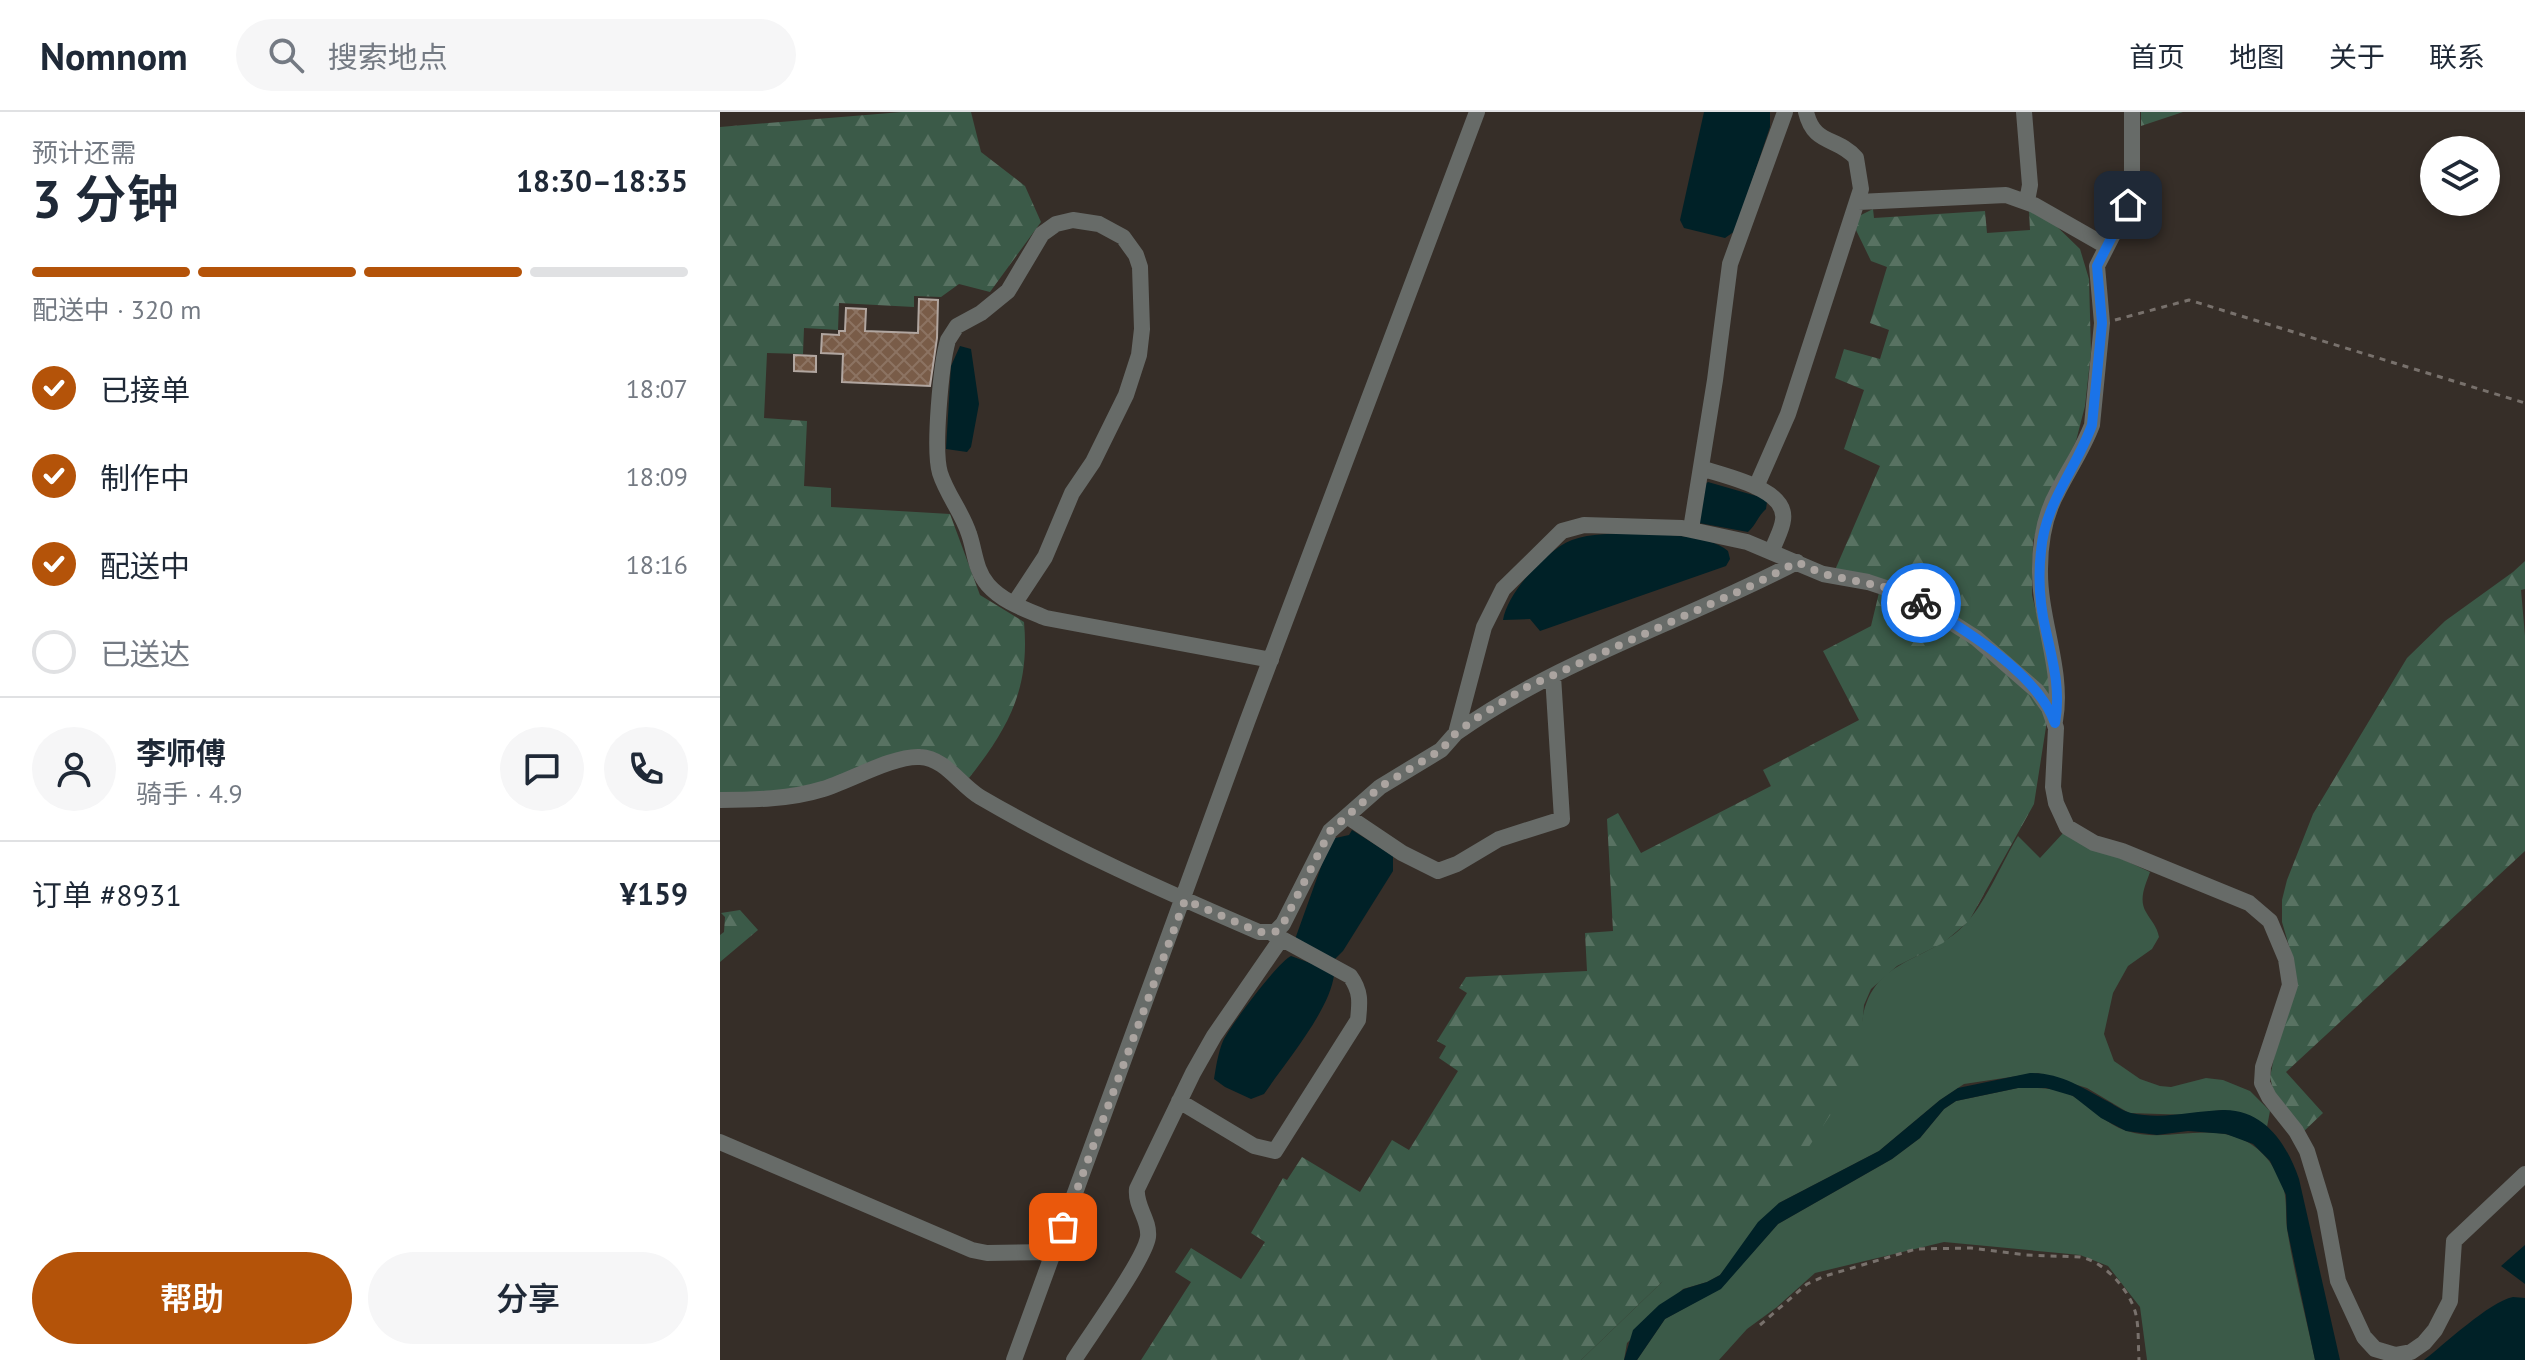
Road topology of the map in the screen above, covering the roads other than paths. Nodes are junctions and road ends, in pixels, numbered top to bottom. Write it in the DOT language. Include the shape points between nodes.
graph roads {
  1 [pos="1477,112"];
  2 [pos="1785,112"];
  3 [pos="1806,112"];
  4 [pos="2024,112"];
  5 [pos="2132,112"];
  6 [pos="2027,201"];
  7 [pos="1858,202"];
  8 [pos="2106,246"];
  9 [pos="1701,468"];
  10 [pos="1756,487"];
  11 [pos="1691,529"];
  12 [pos="1772,551"];
  13 [pos="1797,562"];
  14 [pos="1014,604"];
  15 [pos="1271,660"];
  16 [pos="1553,676"];
  17 [pos="2055,723"];
  18 [pos="1456,733"];
  19 [pos="720,800"];
  20 [pos="1347,816"];
  21 [pos="1185,900"];
  22 [pos="1275,936"];
  23 [pos="1179,1101"];
  24 [pos="720,1142"];
  25 [pos="2525,1174"];
  26 [pos="1054,1252"];
  27 [pos="2376,1354"];
  28 [pos="1014,1360"];
  29 [pos="1074,1360"];
  1 -- 15 [label="street"];
  2 -- 9 [label="street" via="1730,264"];
  3 -- 7 [label="street" via="1822,139 1856,158 1861,179"];
  4 -- 6 [label="street"];
  5 -- 8 [label="street" via="2132,190"];
  6 -- 7 [label="street" via="2006,195"];
  6 -- 8 [label="street"];
  7 -- 10 [label="street" via="1788,414"];
  8 -- 17 [label="street" via="2097,266 2102,323 2092,425 2056,494 2041,549 2042,606 2058,692"];
  9 -- 10 [label="street"];
  9 -- 11 [label="street"];
  10 -- 12 [label="street" via="1783,510"];
  11 -- 12 [label="street"];
  11 -- 18 [label="street" via="1584,525 1562,531 1503,589 1484,627"];
  12 -- 13 [label="street"];
  13 -- 16 [label="street"];
  13 -- 17 [label="street" via="1823,574 1889,588 1925,605 1976,638 2037,691"];
  14 -- 14 [label="street" via="986,583 940,473 936,456 945,348 957,326 1008,291 1045,231 1082,220 1112,229 1136,255 1139,355 1123,403 1072,493 1045,557"];
  14 -- 15 [label="street" via="1046,618"];
  15 -- 21 [label="street"];
  16 -- 18 [label="street"];
  16 -- 20 [label="street" via="1562,819 1499,839 1438,871"];
  17 -- 27 [label="street" via="2053,787 2067,827 2094,843 2249,903 2270,921 2290,985 2262,1083 2307,1151 2338,1281"];
  18 -- 20 [label="street" via="1441,750 1380,787"];
  19 -- 21 [label="street" via="802,794 910,757 927,758 978,796"];
  20 -- 22 [label="street" via="1326,835"];
  21 -- 22 [label="street"];
  21 -- 26 [label="street"];
  22 -- 23 [label="street"];
  22 -- 23 [label="street" via="1350,976 1360,996 1358,1020 1275,1151 1254,1146"];
  23 -- 29 [label="street" via="1137,1189 1148,1228 1144,1250"];
  24 -- 26 [label="street" via="972,1250"];
  25 -- 27 [label="street" via="2454,1241 2450,1301 2435,1330 2411,1352"];
  26 -- 28 [label="street"];
}
